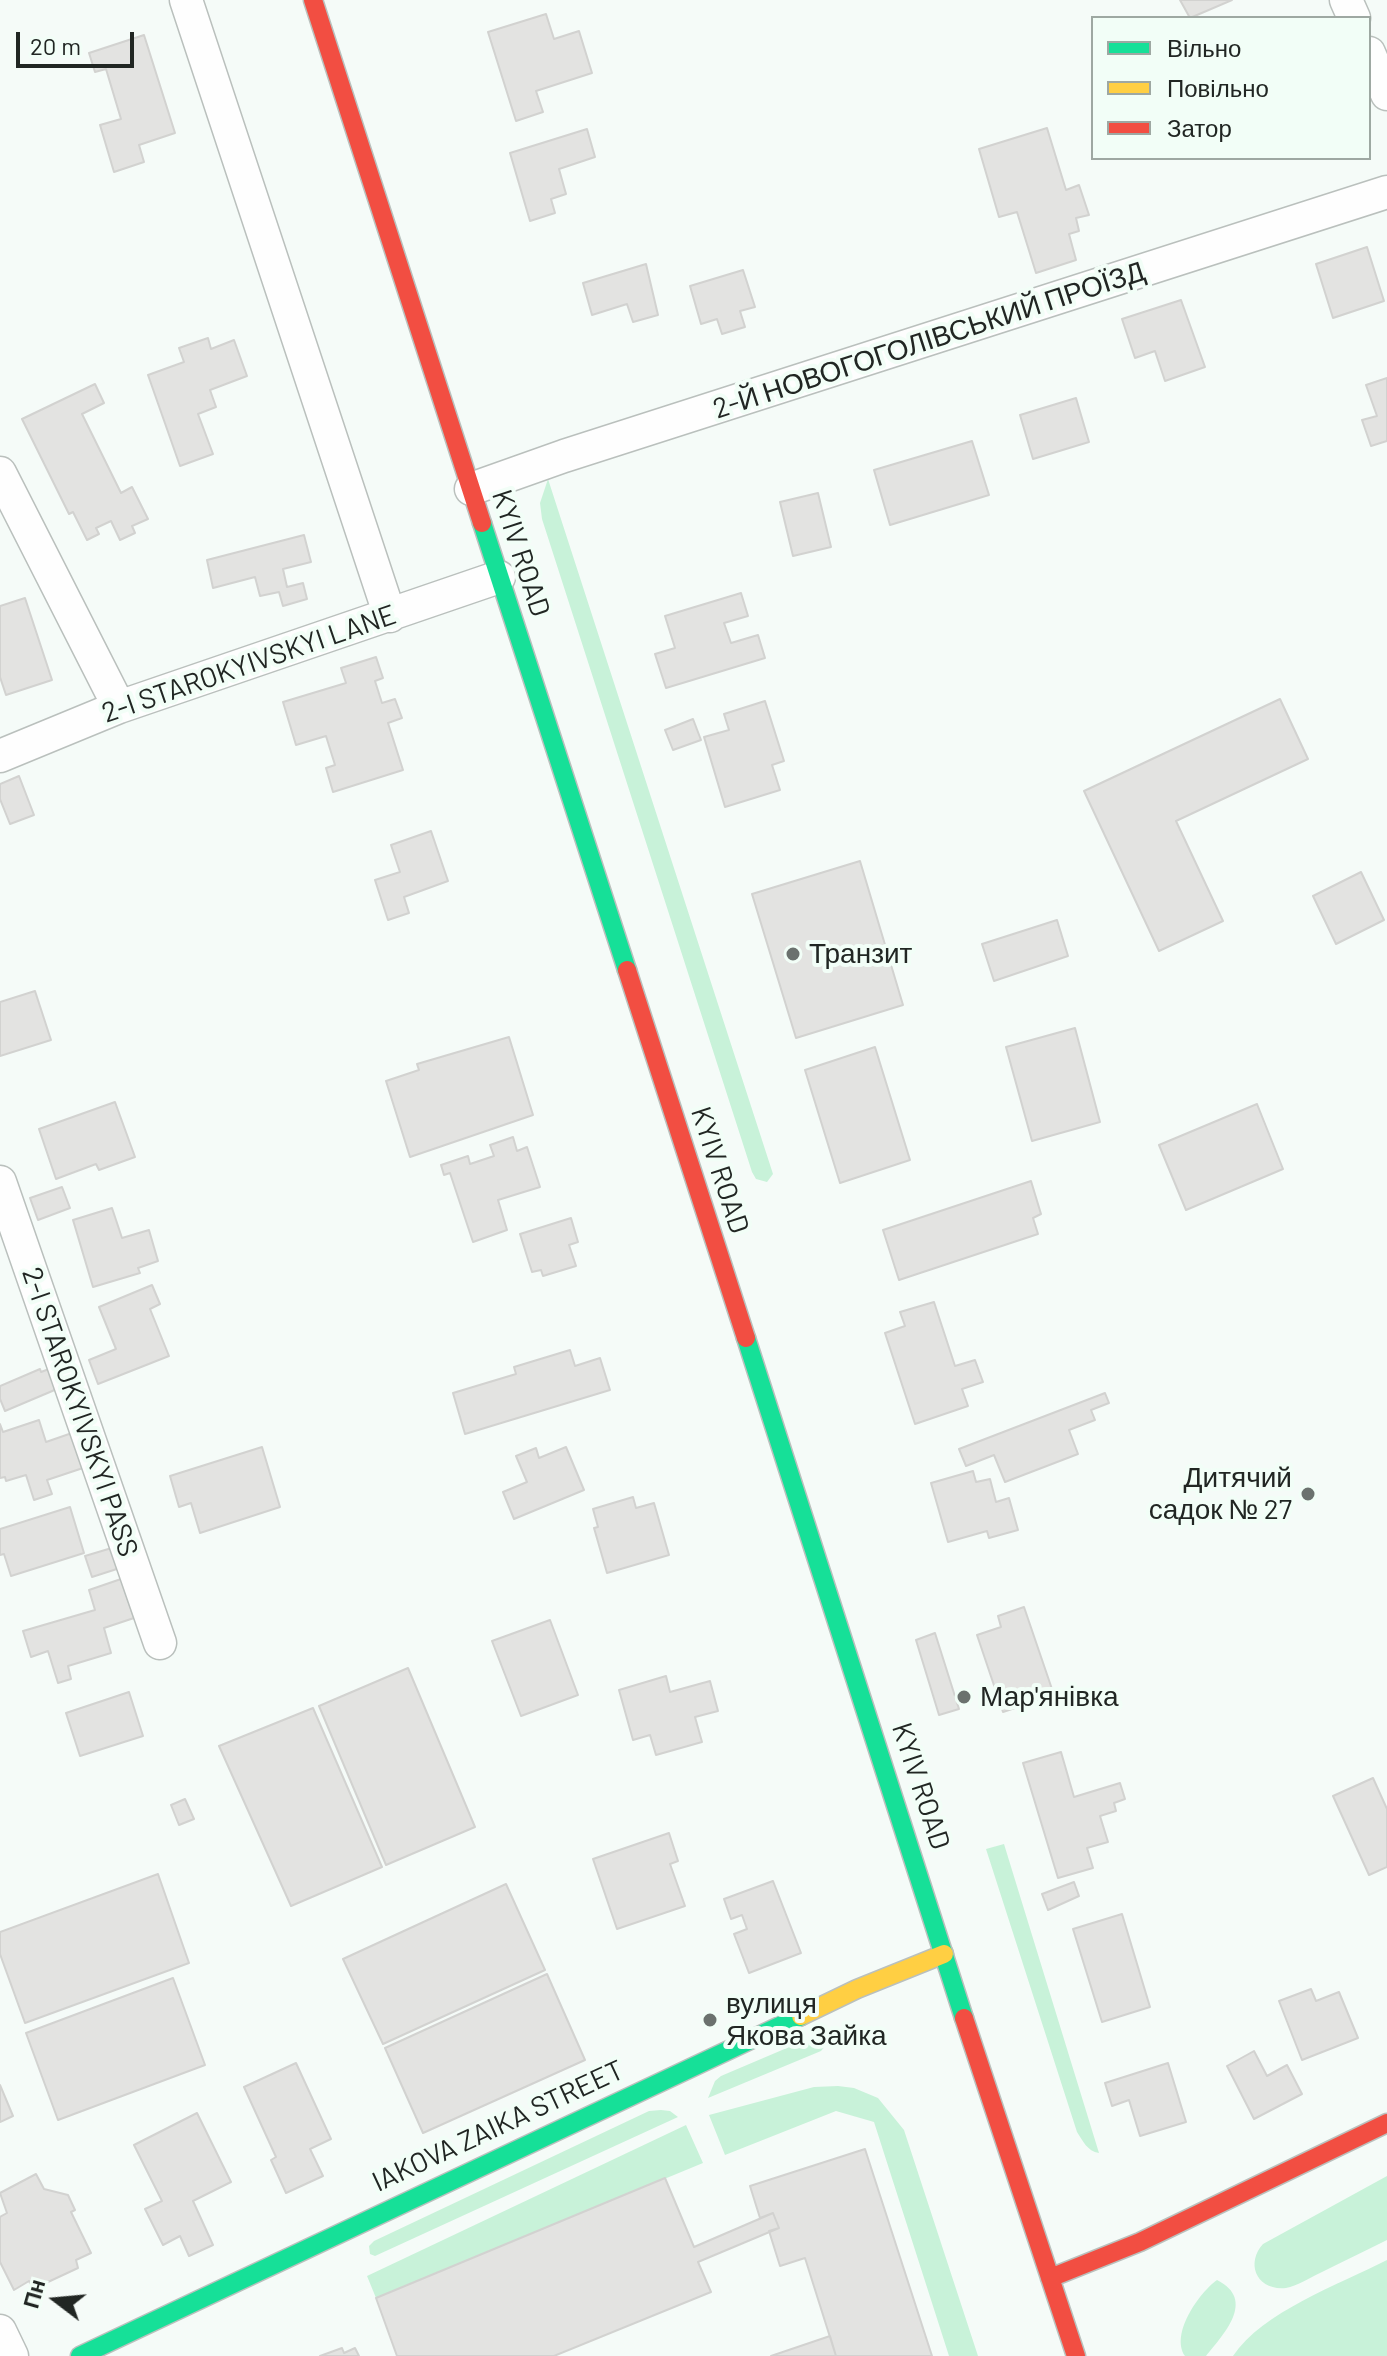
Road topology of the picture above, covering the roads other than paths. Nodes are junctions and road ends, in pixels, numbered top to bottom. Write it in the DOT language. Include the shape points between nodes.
graph roads {
  1 [pos="186,0"];
  2 [pos="313,0"];
  3 [pos="1371,58"];
  4 [pos="1387,94"];
  5 [pos="1387,192"];
  6 [pos="0,473"];
  7 [pos="471,489"];
  8 [pos="499,577"];
  9 [pos="390,616"];
  10 [pos="119,707"];
  11 [pos="0,756"];
  12 [pos="0,1182"];
  13 [pos="160,1643"];
  14 [pos="944,1954"];
  15 [pos="1387,2123"];
  16 [pos="1050,2278"];
  17 [pos="0,2331"];
  18 [pos="12,2356"];
  19 [pos="80,2356"];
  20 [pos="1076,2356"];
  1 -- 9 [label="street"];
  2 -- 7 [label="main road, KYIV ROAD"];
  3 -- 4 [label="street"];
  5 -- 7 [label="street, 2-Й НОВОГОГОЛІВСЬКИЙ ПРОЇЗД"];
  6 -- 10 [label="street"];
  7 -- 8 [label="main road, KYIV ROAD"];
  8 -- 9 [label="street, 2-I STAROKYIVSKYI LANE"];
  8 -- 14 [label="main road, KYIV ROAD"];
  9 -- 10 [label="street, 2-I STAROKYIVSKYI LANE"];
  10 -- 11 [label="street, 2-I STAROKYIVSKYI LANE"];
  12 -- 13 [label="street, 2-I STAROKYIVSKYI PASS"];
  14 -- 16 [label="main road, KYIV ROAD"];
  14 -- 19 [label="main road, IAKOVA ZAIKA STREET" via="857,1989"];
  15 -- 16 [label="main road" via="1140,2242"];
  16 -- 20 [label="main road, KYIV ROAD"];
  17 -- 18 [label="street"];
}
